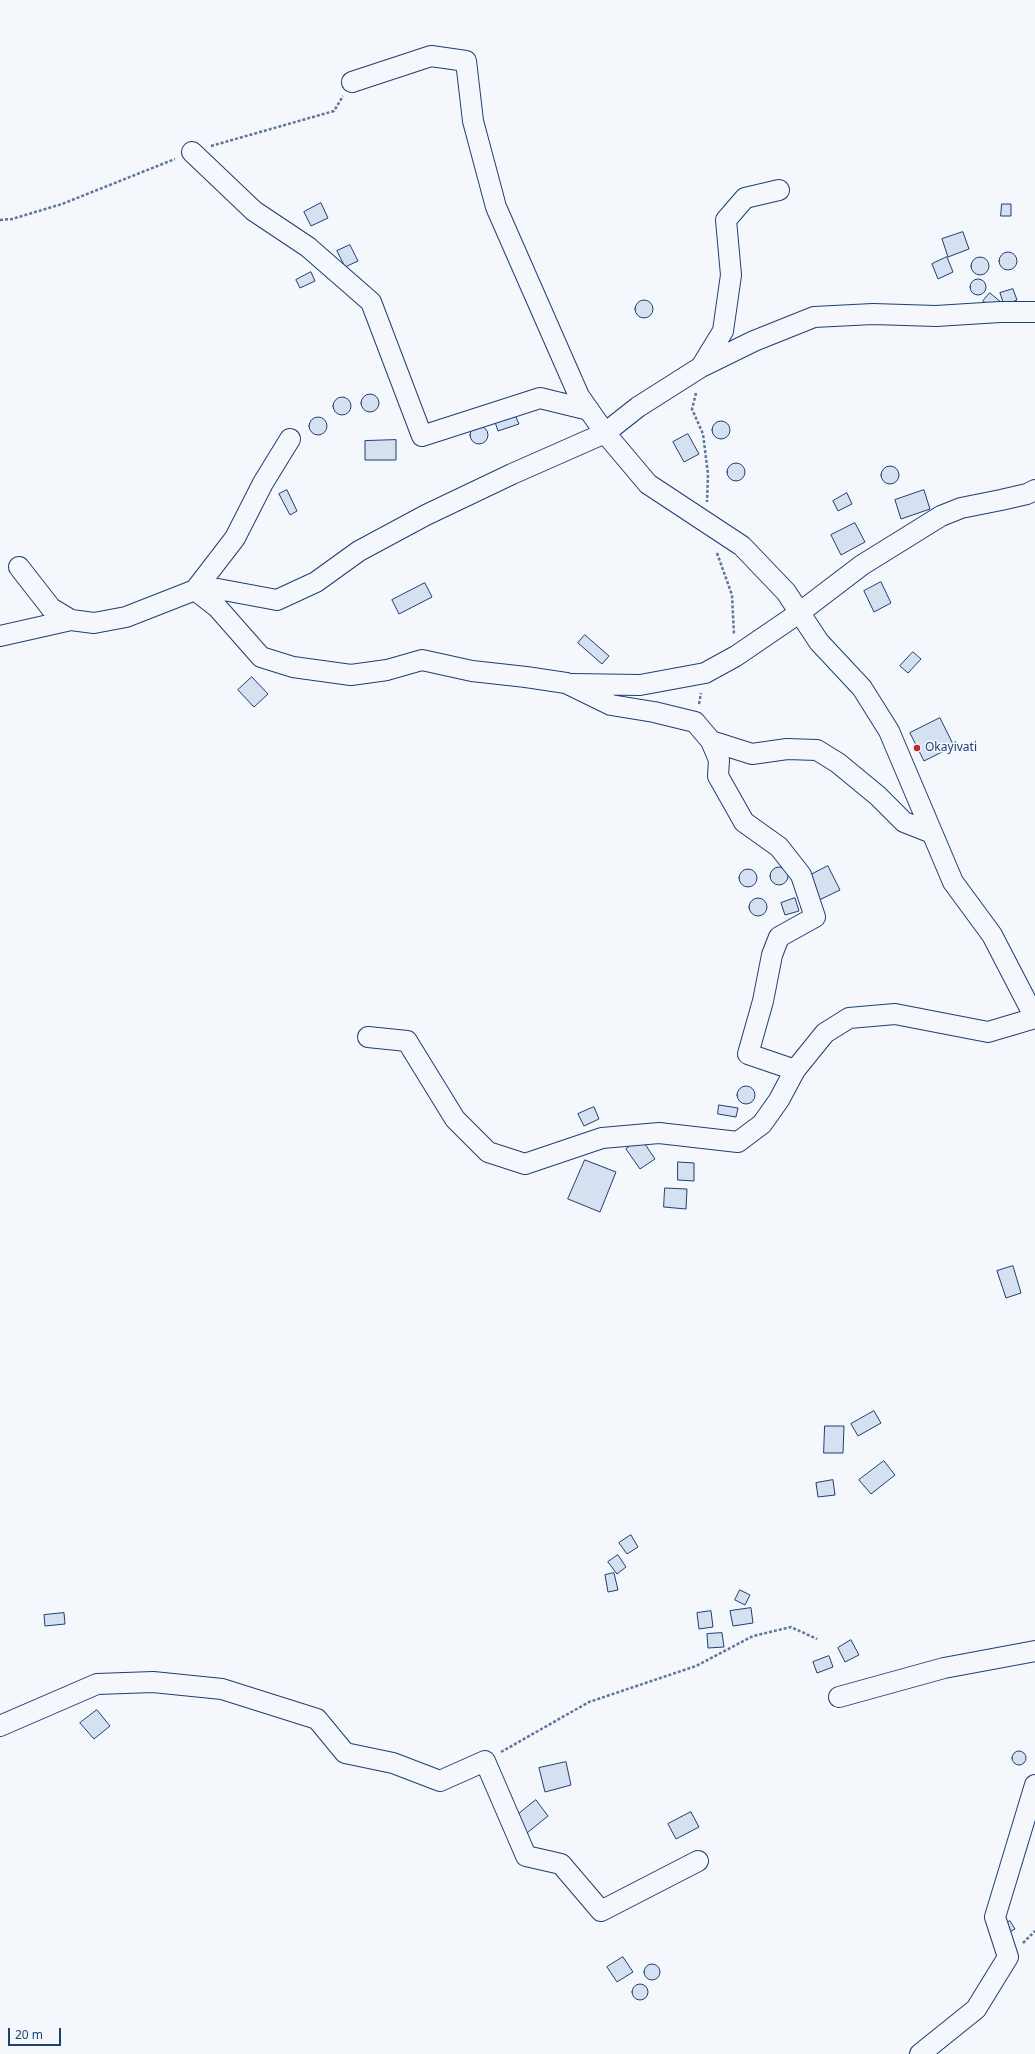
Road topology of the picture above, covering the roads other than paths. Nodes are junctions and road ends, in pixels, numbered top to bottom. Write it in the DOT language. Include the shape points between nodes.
graph roads {
  1 [pos="352,82"];
  2 [pos="192,152"];
  3 [pos="779,190"];
  4 [pos="1035,312"];
  5 [pos="701,367"];
  6 [pos="589,410"];
  7 [pos="605,433"];
  8 [pos="290,439"];
  9 [pos="1035,490"];
  10 [pos="19,567"];
  11 [pos="195,590"];
  12 [pos="799,613"];
  13 [pos="71,620"];
  14 [pos="0,636"];
  15 [pos="566,683"];
  16 [pos="711,741"];
  17 [pos="932,833"];
  18 [pos="1035,1018"];
  19 [pos="368,1037"];
  20 [pos="795,1070"];
  21 [pos="1035,1651"];
  22 [pos="839,1697"];
  23 [pos="0,1726"];
  24 [pos="1035,1785"];
  25 [pos="698,1861"];
  26 [pos="920,2054"];
  1 -- 6 [label="street" via="431,56 466,61 473,121 496,207 579,396"];
  2 -- 6 [label="street" via="254,211 308,247 371,302 422,436 540,398"];
  3 -- 5 [label="street" via="745,198 726,220 731,274 723,331"];
  4 -- 5 [label="street" via="814,317 754,341"];
  5 -- 7 [label="street" via="638,407"];
  6 -- 7 [label="street"];
  7 -- 11 [label="street" via="426,515 359,551 316,582 277,600 218,589"];
  7 -- 12 [label="street" via="648,484 742,546 786,592"];
  8 -- 11 [label="street" via="263,483 235,538"];
  9 -- 12 [label="street" via="1007,499 961,508 941,516 862,565"];
  10 -- 13 [label="street" via="51,608"];
  11 -- 13 [label="street" via="126,617 94,623"];
  11 -- 15 [label="street" via="217,607 261,657 293,667 351,675 387,670 422,660 472,671"];
  12 -- 15 [label="street" via="736,656 705,673 640,686"];
  12 -- 17 [label="street" via="819,642 862,688 889,731"];
  13 -- 14 [label="street"];
  15 -- 16 [label="street" via="611,705 695,722"];
  16 -- 17 [label="street" via="752,754 787,749 817,750 838,763 878,796 904,822"];
  16 -- 20 [label="street" via="719,760 718,776 744,822 779,847 801,875 815,917 779,937 772,955 763,1001 748,1054"];
  17 -- 18 [label="street" via="953,882 992,935"];
  18 -- 20 [label="street" via="988,1032 895,1014 849,1018 825,1033"];
  19 -- 20 [label="street" via="407,1041 455,1119 488,1152 525,1164 602,1138 659,1133 738,1142 762,1124"];
  21 -- 22 [label="street" via="944,1668"];
  23 -- 25 [label="street" via="97,1684 153,1682 222,1689 317,1719 345,1753 393,1763 440,1781 485,1761 526,1856 562,1864 601,1911"];
  24 -- 26 [label="street" via="995,1917 1008,1957 976,2009"];
}
